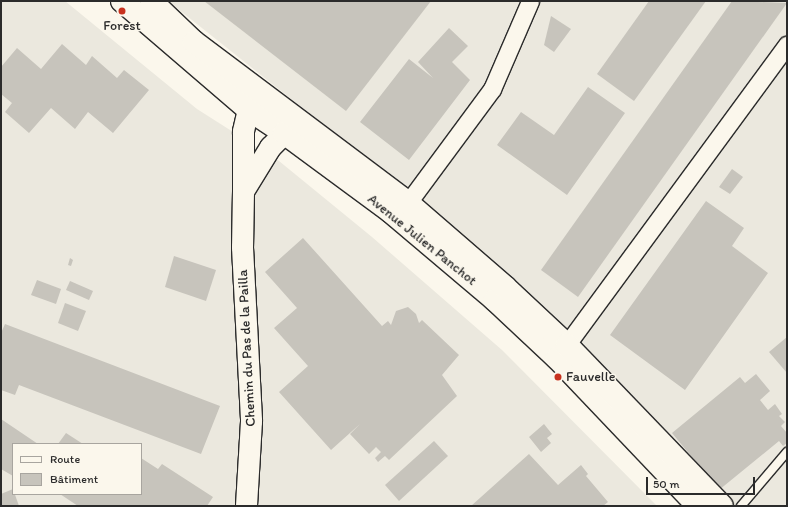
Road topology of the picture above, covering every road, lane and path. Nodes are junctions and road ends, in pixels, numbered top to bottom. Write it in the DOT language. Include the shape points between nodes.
graph roads {
  1 [pos="122,1"];
  2 [pos="151,1"];
  3 [pos="530,1"];
  4 [pos="787,45"];
  5 [pos="265,97"];
  6 [pos="248,110"];
  7 [pos="284,133"];
  8 [pos="243,191"];
  9 [pos="402,210"];
  10 [pos="562,352"];
  11 [pos="787,452"];
  12 [pos="246,506"];
  13 [pos="698,506"];
  14 [pos="722,506"];
  15 [pos="741,506"];
  1 -- 6 [label="main road, Avenue Julien Panchot"];
  2 -- 5 [label="main road, Avenue Julien Panchot" via="194,42"];
  3 -- 9 [label="street" via="492,90"];
  4 -- 10 [label="street"];
  5 -- 6 [label="street"];
  5 -- 7 [label="street"];
  5 -- 9 [label="main road, Avenue Julien Panchot"];
  6 -- 7 [label="main road, Avenue Julien Panchot"];
  6 -- 8 [label="street, Chemin du Pas de la Pailla" via="243,131"];
  7 -- 8 [label="street" via="270,147"];
  7 -- 9 [label="main road, Avenue Julien Panchot"];
  8 -- 12 [label="street, Chemin du Pas de la Pailla" via="242,247 252,422"];
  9 -- 10 [label="main road, Avenue Julien Panchot" via="495,300"];
  10 -- 13 [label="main road, Avenue Julien Panchot"];
  10 -- 14 [label="main road, Avenue Julien Panchot"];
  11 -- 15 [label="lane"];
}
